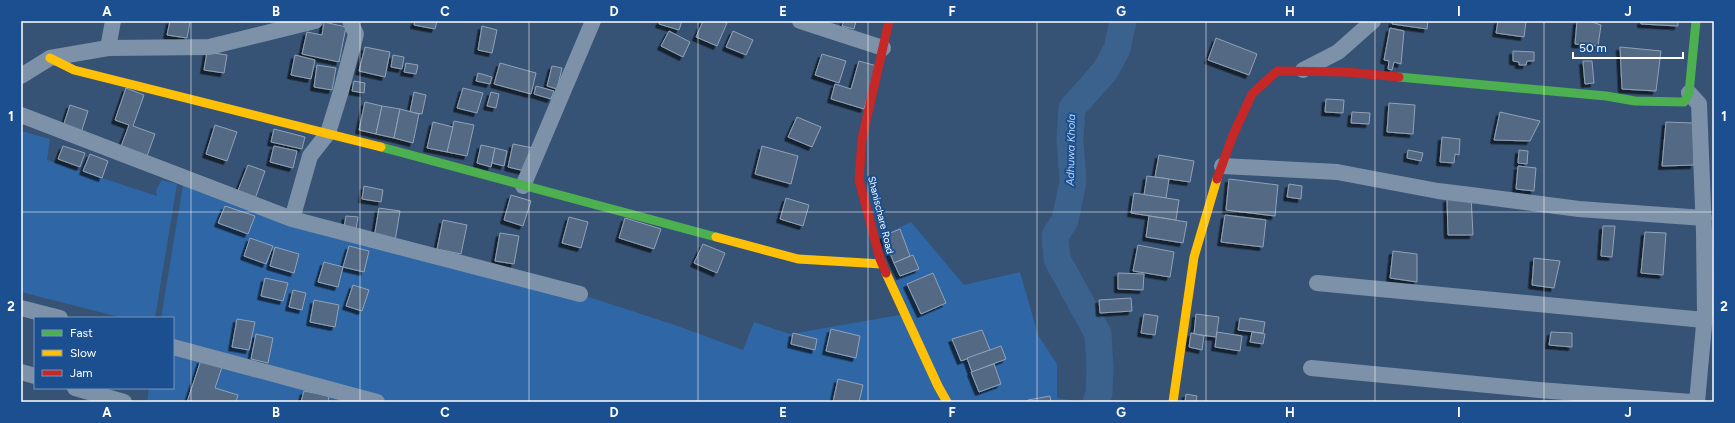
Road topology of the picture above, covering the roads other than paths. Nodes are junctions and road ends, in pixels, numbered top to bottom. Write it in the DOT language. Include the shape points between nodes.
graph roads {
  1 [pos="113,21"];
  2 [pos="315,21"];
  3 [pos="350,21"];
  4 [pos="593,21"];
  5 [pos="800,21"];
  6 [pos="889,21"];
  7 [pos="1373,21"];
  8 [pos="1696,21"];
  9 [pos="108,48"];
  10 [pos="883,48"];
  11 [pos="50,58"];
  12 [pos="1303,70"];
  13 [pos="24,71"];
  14 [pos="1690,93"];
  15 [pos="21,115"];
  16 [pos="328,133"];
  17 [pos="1222,166"];
  18 [pos="523,186"];
  19 [pos="1708,188"];
  20 [pos="1704,218"];
  21 [pos="292,219"];
  22 [pos="882,264"];
  23 [pos="1317,283"];
  24 [pos="580,294"];
  25 [pos="21,308"];
  26 [pos="56,317"];
  27 [pos="1704,320"];
  28 [pos="174,347"];
  29 [pos="1311,368"];
  30 [pos="21,372"];
  31 [pos="34,376"];
  32 [pos="78,389"];
  33 [pos="124,402"];
  34 [pos="376,402"];
  35 [pos="947,402"];
  36 [pos="1173,402"];
  37 [pos="1691,402"];
  38 [pos="1696,402"];
  1 -- 9 [label="street"];
  2 -- 9 [label="street" via="209,47"];
  3 -- 16 [label="street" via="356,34"];
  4 -- 18 [label="street"];
  5 -- 10 [label="street"];
  6 -- 10 [label="street, Shanischare Road"];
  7 -- 12 [label="street" via="1338,52"];
  8 -- 14 [label="street"];
  9 -- 11 [label="street"];
  10 -- 22 [label="street, Shanischare Road" via="862,139 859,180"];
  11 -- 13 [label="street"];
  11 -- 16 [label="street" via="74,70"];
  12 -- 14 [label="street" via="1322,74 1346,72 1606,96 1635,101 1684,102"];
  12 -- 17 [label="street" via="1277,71 1252,94"];
  14 -- 19 [label="street" via="1699,104"];
  15 -- 21 [label="street"];
  16 -- 18 [label="street"];
  16 -- 21 [label="street" via="310,156"];
  17 -- 20 [label="street" via="1337,172 1471,196 1579,209"];
  17 -- 36 [label="street" via="1194,257"];
  18 -- 22 [label="street" via="798,258"];
  19 -- 20 [label="street"];
  20 -- 27 [label="street"];
  21 -- 24 [label="street"];
  22 -- 35 [label="street, Shanischare Road"];
  23 -- 27 [label="street"];
  25 -- 26 [label="street"];
  27 -- 38 [label="street"];
  28 -- 34 [label="street"];
  29 -- 37 [label="street"];
  30 -- 31 [label="street"];
  32 -- 33 [label="street"];
}
